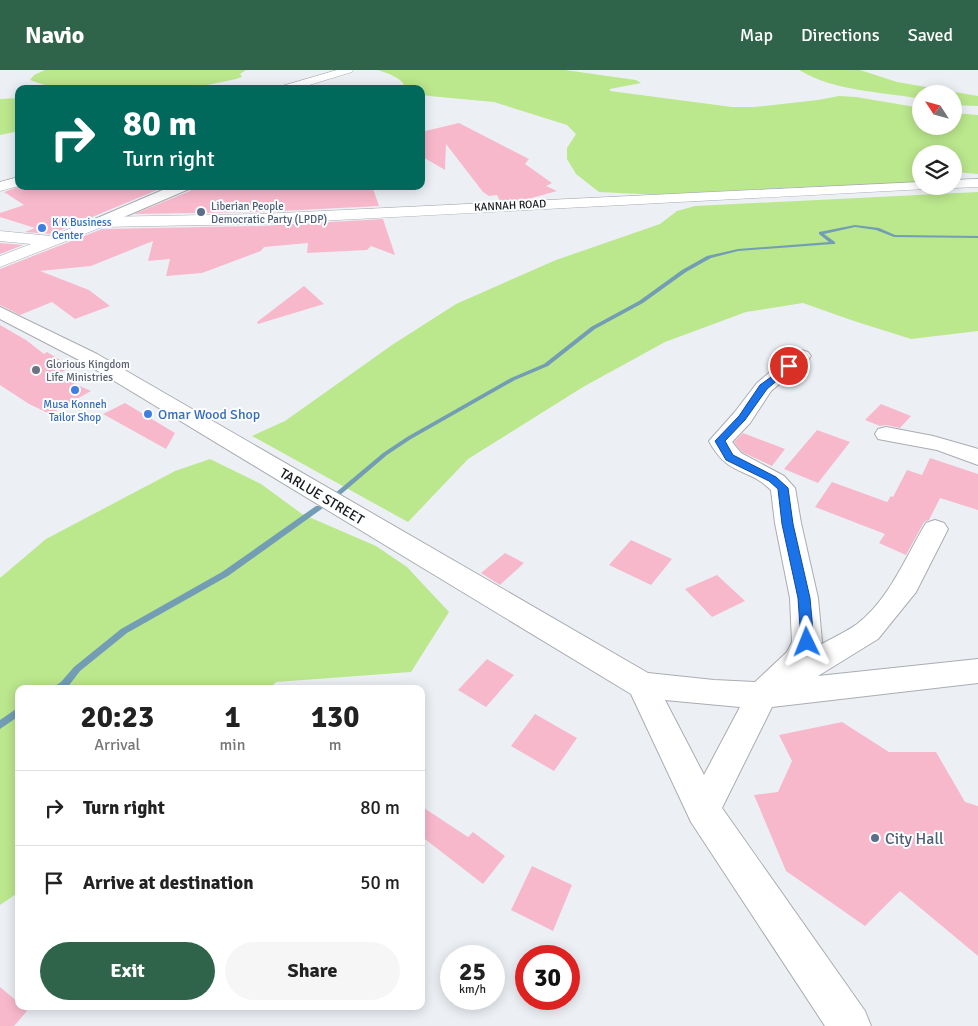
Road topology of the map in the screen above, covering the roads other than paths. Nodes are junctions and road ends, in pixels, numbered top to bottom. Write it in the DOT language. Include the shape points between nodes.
graph roads {
  1 [pos="348,70"];
  2 [pos="297,85"];
  3 [pos="15,182"];
  4 [pos="978,183"];
  5 [pos="962,184"];
  6 [pos="912,186"];
  7 [pos="0,187"];
  8 [pos="175,190"];
  9 [pos="100,222"];
  10 [pos="0,236"];
  11 [pos="54,241"];
  12 [pos="0,262"];
  13 [pos="0,312"];
  14 [pos="801,356"];
  15 [pos="886,434"];
  16 [pos="978,458"];
  17 [pos="935,529"];
  18 [pos="978,671"];
  19 [pos="642,685"];
  20 [pos="762,695"];
  21 [pos="703,810"];
  22 [pos="850,1026"];
  1 -- 2 [label="street"];
  3 -- 7 [label="street"];
  4 -- 5 [label="street"];
  6 -- 9 [label="street, KANNAH ROAD" via="261,219"];
  8 -- 9 [label="street"];
  9 -- 11 [label="street"];
  10 -- 11 [label="street"];
  11 -- 12 [label="street"];
  13 -- 19 [label="street, TARLUE STREET" via="90,358"];
  14 -- 20 [label="street" via="764,387 742,418 720,441 730,458 773,479 783,488 804,598 807,642 798,660"];
  15 -- 16 [label="street" via="926,440"];
  17 -- 20 [label="street" via="906,585 868,631"];
  18 -- 20 [label="street"];
  19 -- 20 [label="street"];
  19 -- 21 [label="street"];
  20 -- 21 [label="street"];
  21 -- 22 [label="street"];
}
